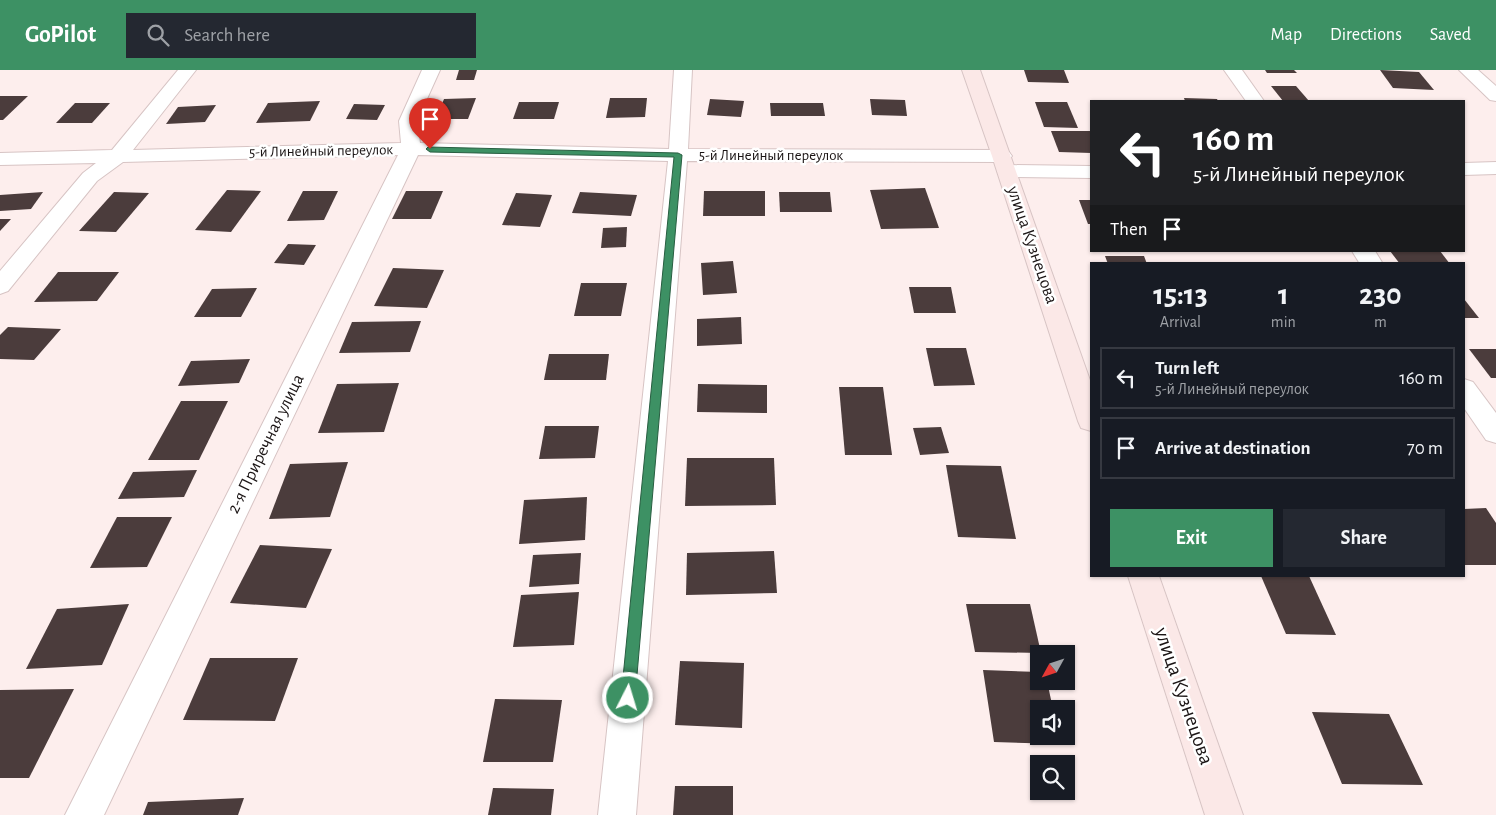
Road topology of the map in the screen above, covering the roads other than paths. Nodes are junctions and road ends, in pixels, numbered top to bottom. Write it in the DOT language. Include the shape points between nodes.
graph roads {
  1 [pos="187,70"];
  2 [pos="431,70"];
  3 [pos="683,70"];
  4 [pos="971,70"];
  5 [pos="1232,70"];
  6 [pos="1468,70"];
  7 [pos="1496,96"];
  8 [pos="1254,100"];
  9 [pos="411,149"];
  10 [pos="678,155"];
  11 [pos="118,156"];
  12 [pos="0,159"];
  13 [pos="1005,164"];
  14 [pos="1496,168"];
  15 [pos="1465,169"];
  16 [pos="1090,172"];
  17 [pos="1363,252"];
  18 [pos="1370,262"];
  19 [pos="0,286"];
  20 [pos="1465,390"];
  21 [pos="1090,418"];
  22 [pos="1496,433"];
  23 [pos="1144,577"];
  24 [pos="84,815"];
  25 [pos="617,815"];
  26 [pos="1224,815"];
  1 -- 11 [label="street"];
  2 -- 9 [label="street" via="408,121"];
  3 -- 10 [label="street"];
  4 -- 13 [label="main road, улица Кузнецова"];
  5 -- 8 [label="street"];
  6 -- 7 [label="street"];
  9 -- 10 [label="street, 5-й Линейный переулок"];
  9 -- 11 [label="street, 5-й Линейный переулок"];
  9 -- 24 [label="street, 2-я Приречная улица"];
  10 -- 13 [label="street, 5-й Линейный переулок"];
  10 -- 25 [label="street"];
  11 -- 12 [label="street, 5-й Линейный переулок"];
  11 -- 19 [label="street" via="90,177"];
  13 -- 16 [label="street, 5-й Линейный переулок"];
  13 -- 21 [label="main road, улица Кузнецова"];
  14 -- 15 [label="street"];
  17 -- 18 [label="street"];
  20 -- 22 [label="street"];
  23 -- 26 [label="main road, улица Кузнецова"];
}
